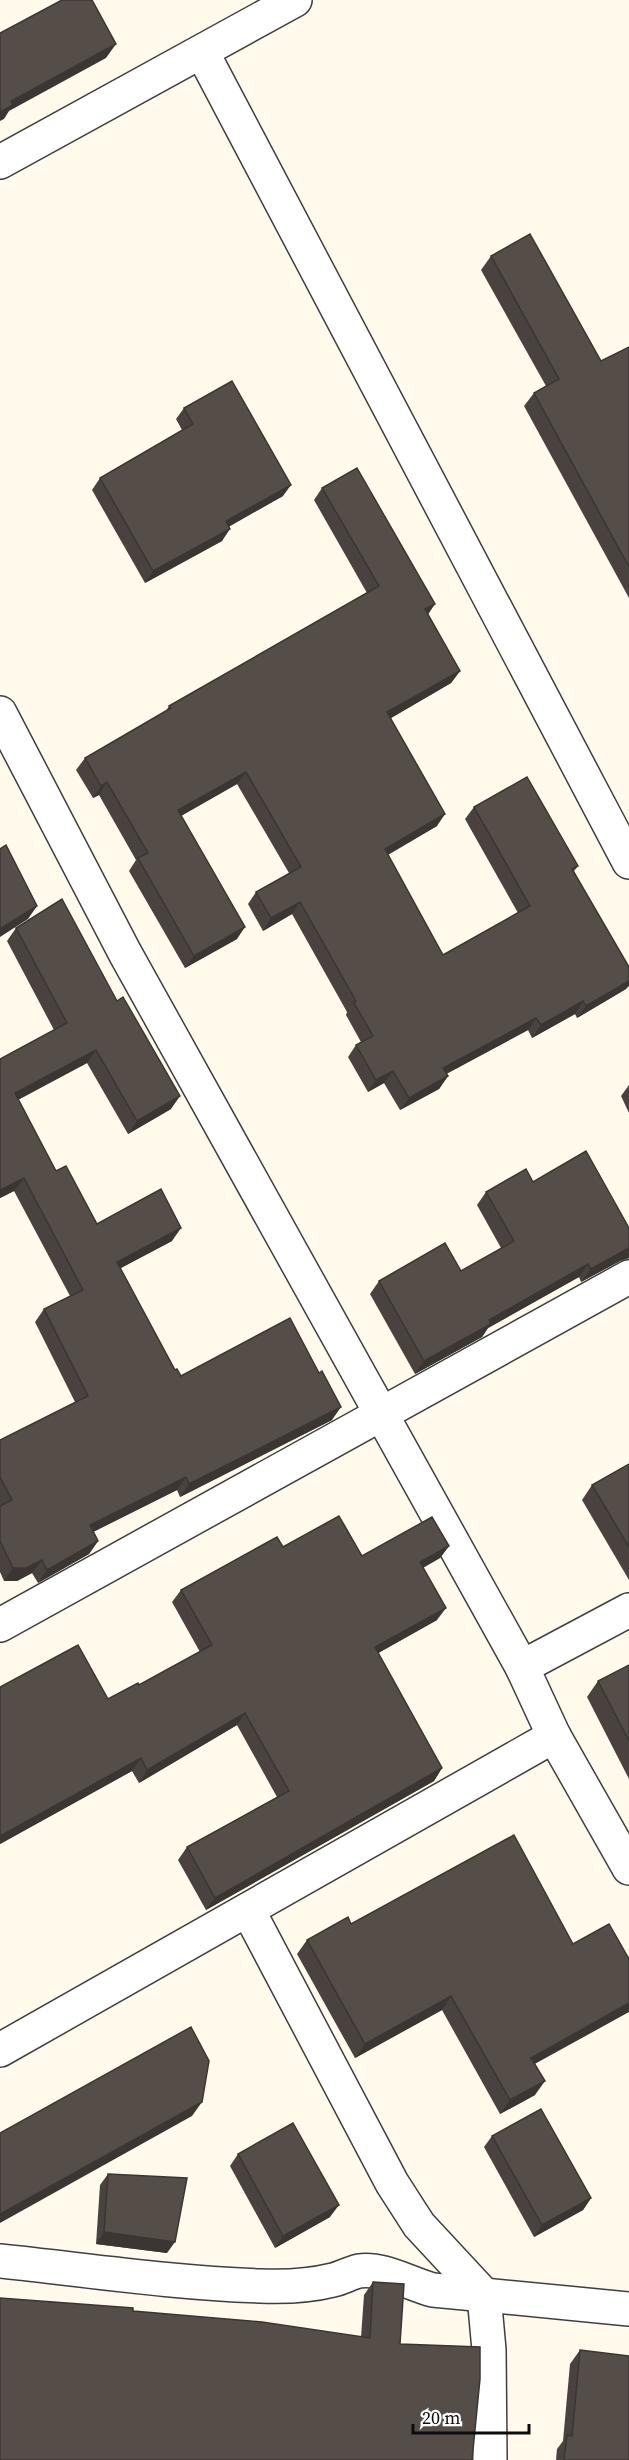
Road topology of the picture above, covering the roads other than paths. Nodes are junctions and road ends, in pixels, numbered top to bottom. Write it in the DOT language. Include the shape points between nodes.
graph roads {
  1 [pos="296,0"];
  2 [pos="202,52"];
  3 [pos="0,162"];
  4 [pos="0,714"];
  5 [pos="617,811"];
  6 [pos="629,862"];
  7 [pos="629,1277"];
  8 [pos="383,1414"];
  9 [pos="629,1610"];
  10 [pos="3,1616"];
  11 [pos="522,1667"];
  12 [pos="554,1736"];
  13 [pos="629,1868"];
  14 [pos="248,1910"];
  15 [pos="0,2050"];
  16 [pos="0,2261"];
  17 [pos="484,2295"];
  18 [pos="629,2309"];
  19 [pos="490,2460"];
  1 -- 2 [label="street"];
  2 -- 3 [label="street"];
  2 -- 5 [label="street"];
  4 -- 8 [label="street" via="125,953"];
  5 -- 6 [label="street"];
  7 -- 8 [label="street"];
  8 -- 10 [label="street"];
  8 -- 11 [label="street"];
  9 -- 11 [label="street"];
  11 -- 12 [label="street"];
  12 -- 13 [label="street"];
  12 -- 14 [label="street"];
  14 -- 15 [label="street"];
  14 -- 17 [label="street" via="392,2183 419,2226"];
  16 -- 17 [label="street" via="260,2286 296,2286 359,2271 376,2272 433,2290"];
  17 -- 18 [label="street"];
  17 -- 19 [label="street"];
}
